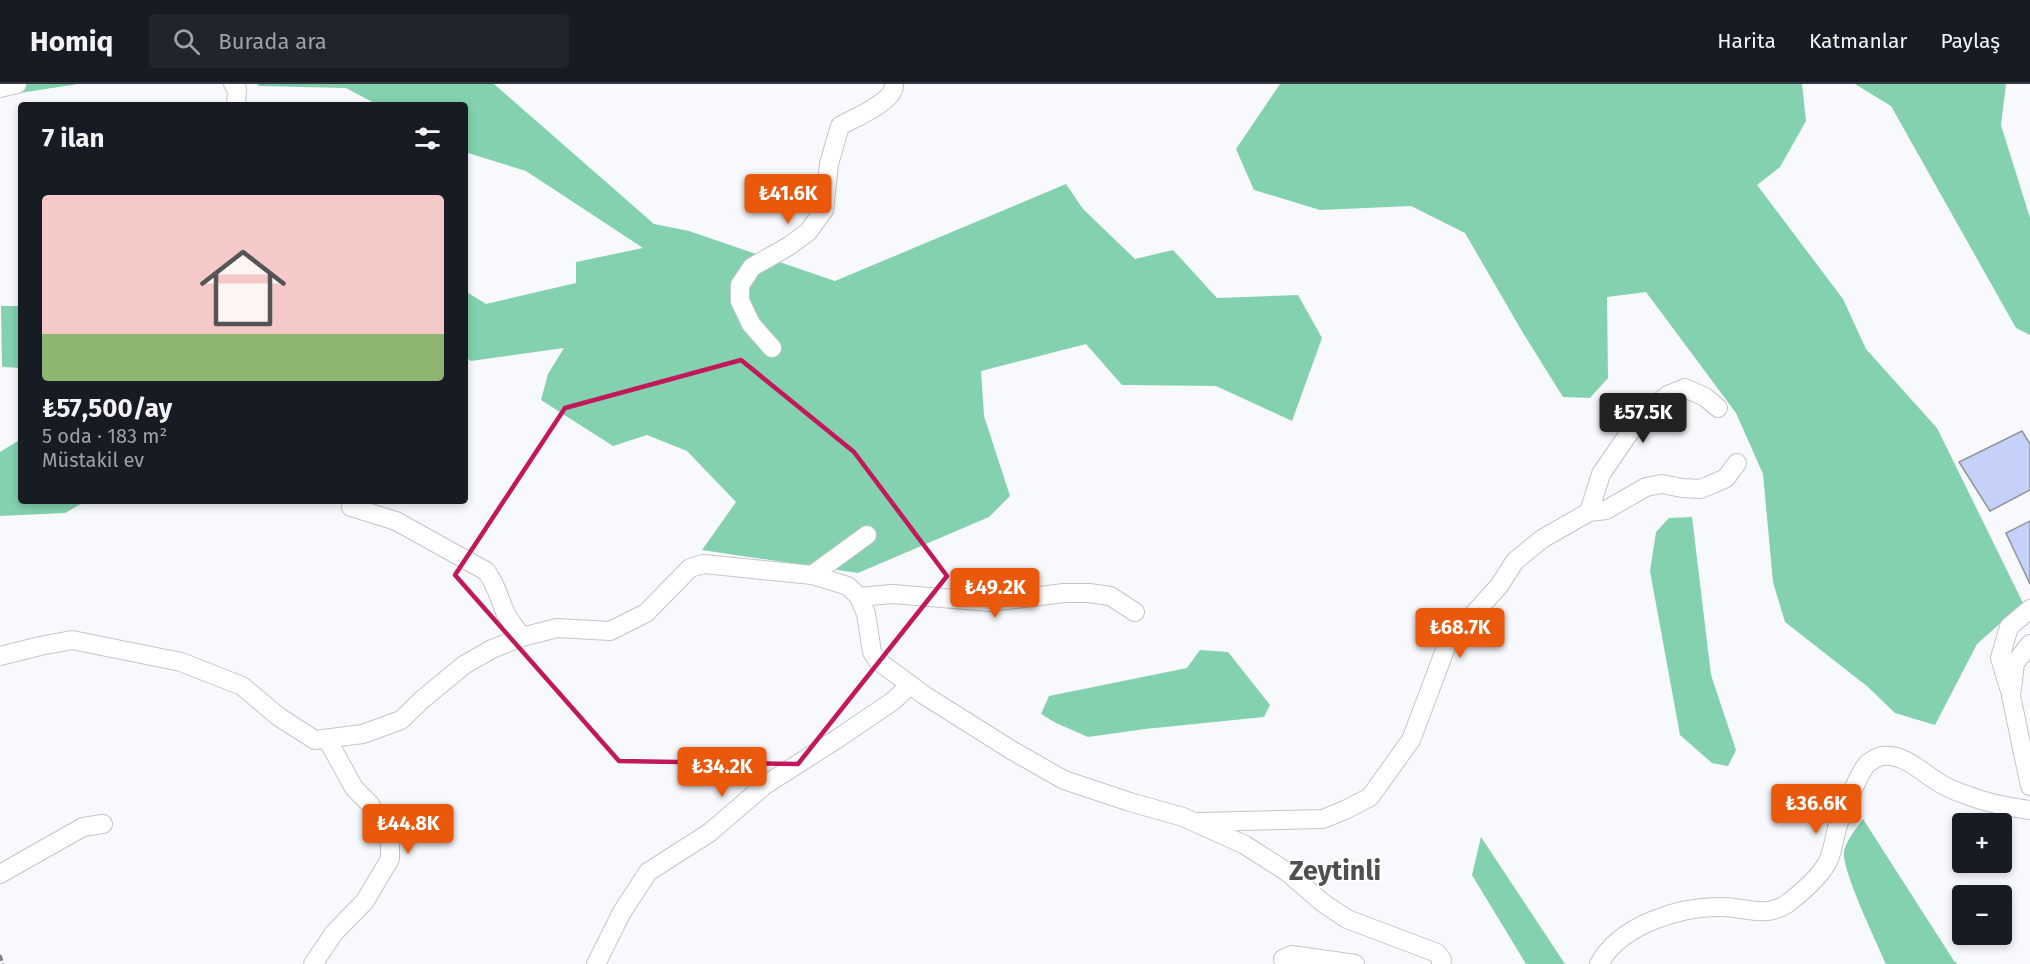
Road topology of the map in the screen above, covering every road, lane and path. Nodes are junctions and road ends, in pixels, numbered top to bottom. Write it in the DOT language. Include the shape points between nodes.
graph roads {
  1 [pos="17,84"];
  2 [pos="233,84"];
  3 [pos="894,84"];
  4 [pos="0,88"];
  5 [pos="236,102"];
  6 [pos="772,348"];
  7 [pos="1718,408"];
  8 [pos="1737,463"];
  9 [pos="351,507"];
  10 [pos="1590,512"];
  11 [pos="867,535"];
  12 [pos="812,575"];
  13 [pos="859,597"];
  14 [pos="2030,609"];
  15 [pos="1135,612"];
  16 [pos="522,637"];
  17 [pos="2030,644"];
  18 [pos="0,656"];
  19 [pos="910,685"];
  20 [pos="2011,696"];
  21 [pos="327,739"];
  22 [pos="2030,786"];
  23 [pos="2030,810"];
  24 [pos="1194,822"];
  25 [pos="103,824"];
  26 [pos="0,874"];
  27 [pos="0,956"];
  28 [pos="1279,962"];
  29 [pos="3,964"];
  30 [pos="313,964"];
  31 [pos="596,964"];
  32 [pos="1355,964"];
  33 [pos="1441,964"];
  34 [pos="1599,964"];
  1 -- 4 [label="street"];
  2 -- 5 [label="street" via="237,89"];
  3 -- 6 [label="street" via="889,98 840,126 829,164 824,210 808,232 752,267 740,285 740,301 751,324"];
  7 -- 10 [label="street" via="1706,397 1685,388 1668,395 1640,417 1600,474"];
  8 -- 10 [label="street" via="1726,478 1700,489 1662,484 1646,487 1606,510"];
  9 -- 16 [label="street" via="396,521 486,571 505,613"];
  10 -- 24 [label="street" via="1542,539 1515,561 1499,586 1448,642 1411,740 1370,797 1323,819"];
  11 -- 12 [label="street"];
  12 -- 13 [label="street" via="848,586"];
  12 -- 16 [label="street" via="704,564 690,568 646,613 610,631 557,628"];
  13 -- 15 [label="street" via="892,594 991,602 1089,593 1110,596"];
  13 -- 19 [label="street" via="872,651 878,661"];
  14 -- 20 [label="street" via="2009,627 2000,658"];
  16 -- 21 [label="street" via="464,665 401,720 363,734"];
  17 -- 20 [label="street" via="2015,663"];
  18 -- 21 [label="street" via="72,640 181,662 242,686 315,741"];
  19 -- 24 [label="street" via="1064,780"];
  19 -- 31 [label="street" via="837,739 765,785 709,833 648,872"];
  20 -- 22 [label="street"];
  21 -- 30 [label="street" via="354,788 370,804 390,843 390,859 365,901 334,933"];
  23 -- 34 [label="street" via="2000,806 1963,794 1909,762 1895,756 1880,756 1866,765 1838,824 1828,863 1786,904 1763,913 1722,907 1661,917 1628,933 1606,951"];
  24 -- 33 [label="street" via="1245,845 1347,919 1437,953"];
  25 -- 26 [label="street" via="83,827"];
  27 -- 29 [label="path"];
  28 -- 32 [label="street" via="1292,955"];
}
